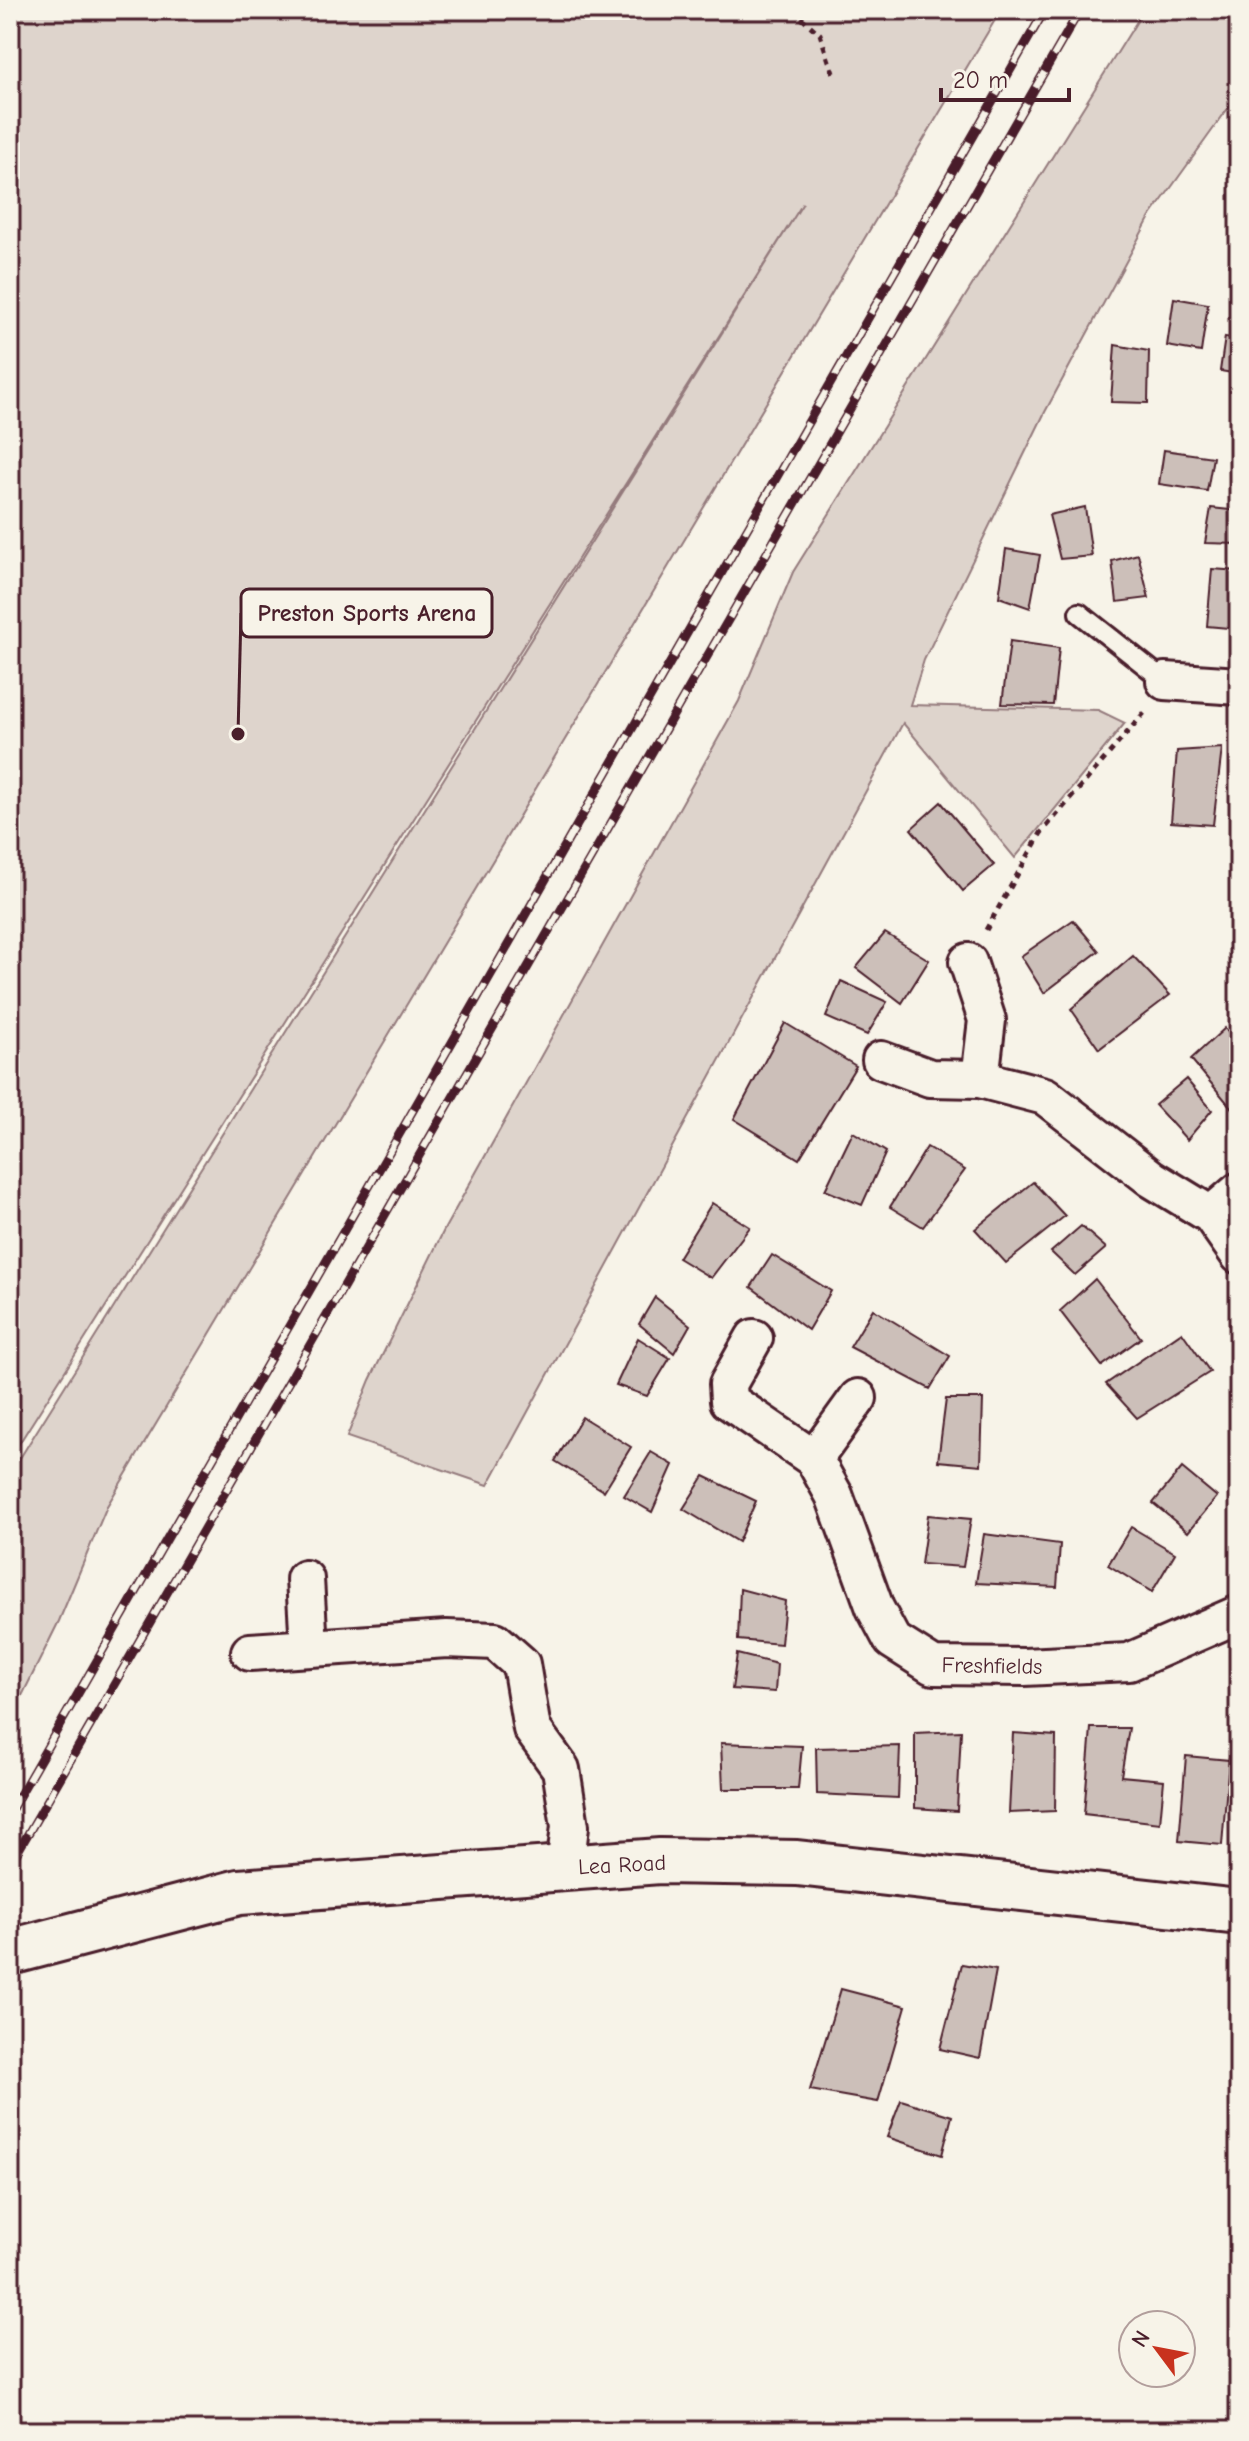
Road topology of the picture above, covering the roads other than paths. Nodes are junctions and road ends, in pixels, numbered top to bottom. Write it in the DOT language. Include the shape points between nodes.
graph roads {
  1 [pos="1079,613"];
  2 [pos="1165,681"];
  3 [pos="1239,686"];
  4 [pos="968,962"];
  5 [pos="881,1060"];
  6 [pos="980,1079"];
  7 [pos="1239,1191"];
  8 [pos="1211,1215"];
  9 [pos="1239,1255"];
  10 [pos="754,1338"];
  11 [pos="858,1398"];
  12 [pos="814,1459"];
  13 [pos="305,1579"];
  14 [pos="1239,1614"];
  15 [pos="309,1646"];
  16 [pos="250,1652"];
  17 [pos="565,1868"];
  18 [pos="1239,1912"];
  19 [pos="10,1952"];
  1 -- 2 [label="lane"];
  2 -- 3 [label="street"];
  4 -- 6 [label="street" via="987,1020"];
  5 -- 6 [label="street" via="930,1078"];
  6 -- 8 [label="street" via="1045,1096 1152,1179"];
  7 -- 8 [label="street"];
  8 -- 9 [label="street"];
  10 -- 12 [label="street, Freshfields" via="728,1384 729,1401"];
  11 -- 12 [label="street"];
  12 -- 14 [label="street, Freshfields" via="834,1495 892,1640 933,1666 1129,1662"];
  13 -- 15 [label="street"];
  15 -- 16 [label="street"];
  15 -- 17 [label="street" via="495,1641 521,1664 532,1729 561,1769 570,1826"];
  17 -- 18 [label="street, Lea Road" via="660,1861 797,1863"];
  17 -- 19 [label="street, Lea Road" via="239,1892"];
}
